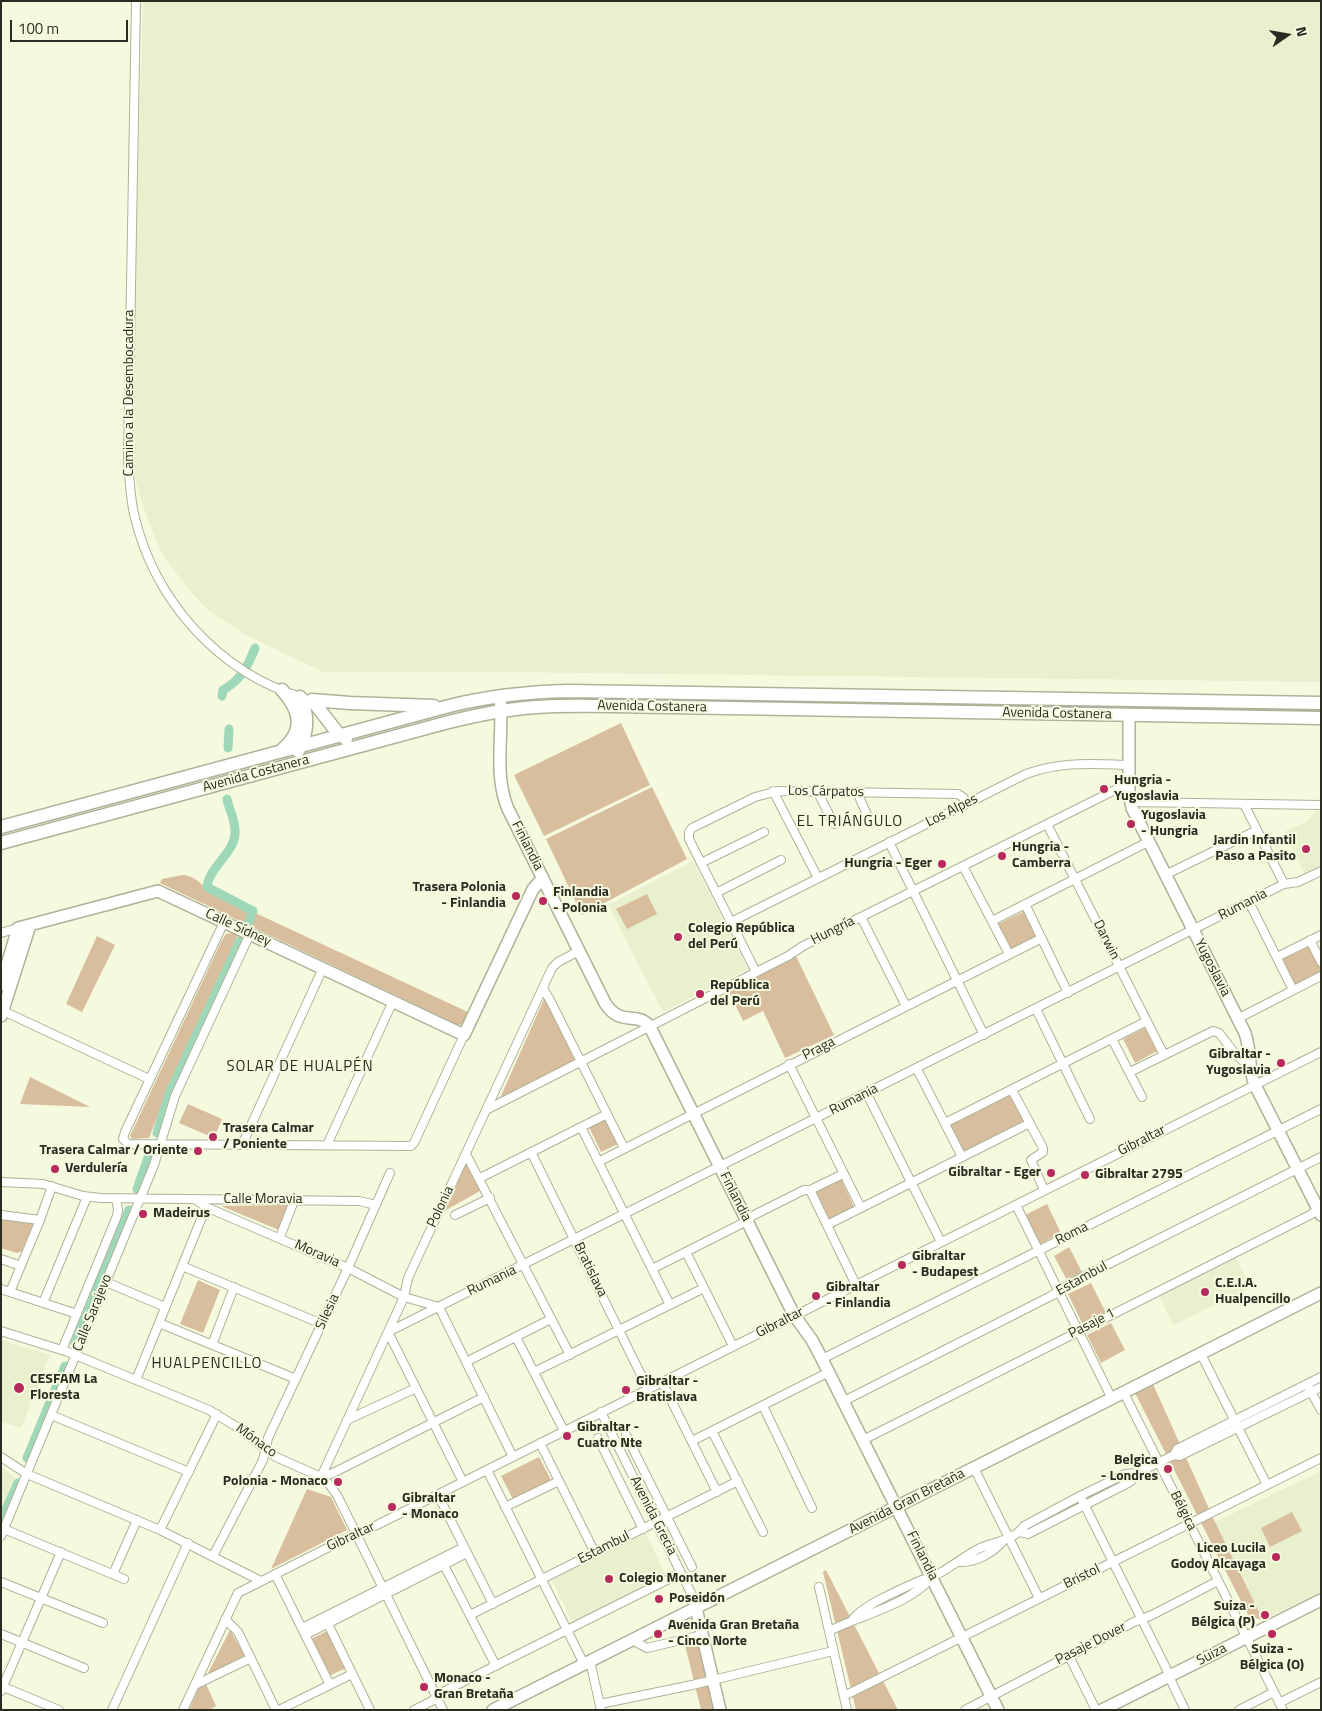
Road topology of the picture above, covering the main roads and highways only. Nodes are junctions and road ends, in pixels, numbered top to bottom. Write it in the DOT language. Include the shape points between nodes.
graph roads {
  1 [pos="282,690"];
  2 [pos="306,698"];
  3 [pos="1321,703"];
  4 [pos="350,704"];
  5 [pos="449,706"];
  6 [pos="1321,718"];
  7 [pos="336,731"];
  8 [pos="364,745"];
  9 [pos="301,746"];
  10 [pos="281,751"];
  11 [pos="282,767"];
  12 [pos="1,827"];
  13 [pos="1,843"];
  1 -- 10 [label="main road" via="295,709 298,724 293,738"];
  2 -- 4 [label="main road"];
  2 -- 7 [label="main road"];
  2 -- 9 [label="main road" via="307,722"];
  3 -- 5 [label="main road, Avenida Costanera" via="568,690 500,696"];
  4 -- 5 [label="main road"];
  4 -- 7 [label="main road" via="338,710 333,719"];
  5 -- 7 [label="main road, Avenida Costanera"];
  6 -- 8 [label="main road, Avenida Costanera" via="540,706 466,718"];
  7 -- 8 [label="main road" via="350,742"];
  7 -- 9 [label="main road, Avenida Costanera"];
  8 -- 11 [label="main road, Avenida Costanera"];
  9 -- 10 [label="main road, Avenida Costanera"];
  9 -- 11 [label="main road"];
  10 -- 12 [label="main road, Avenida Costanera"];
  11 -- 13 [label="main road, Avenida Costanera"];
}
